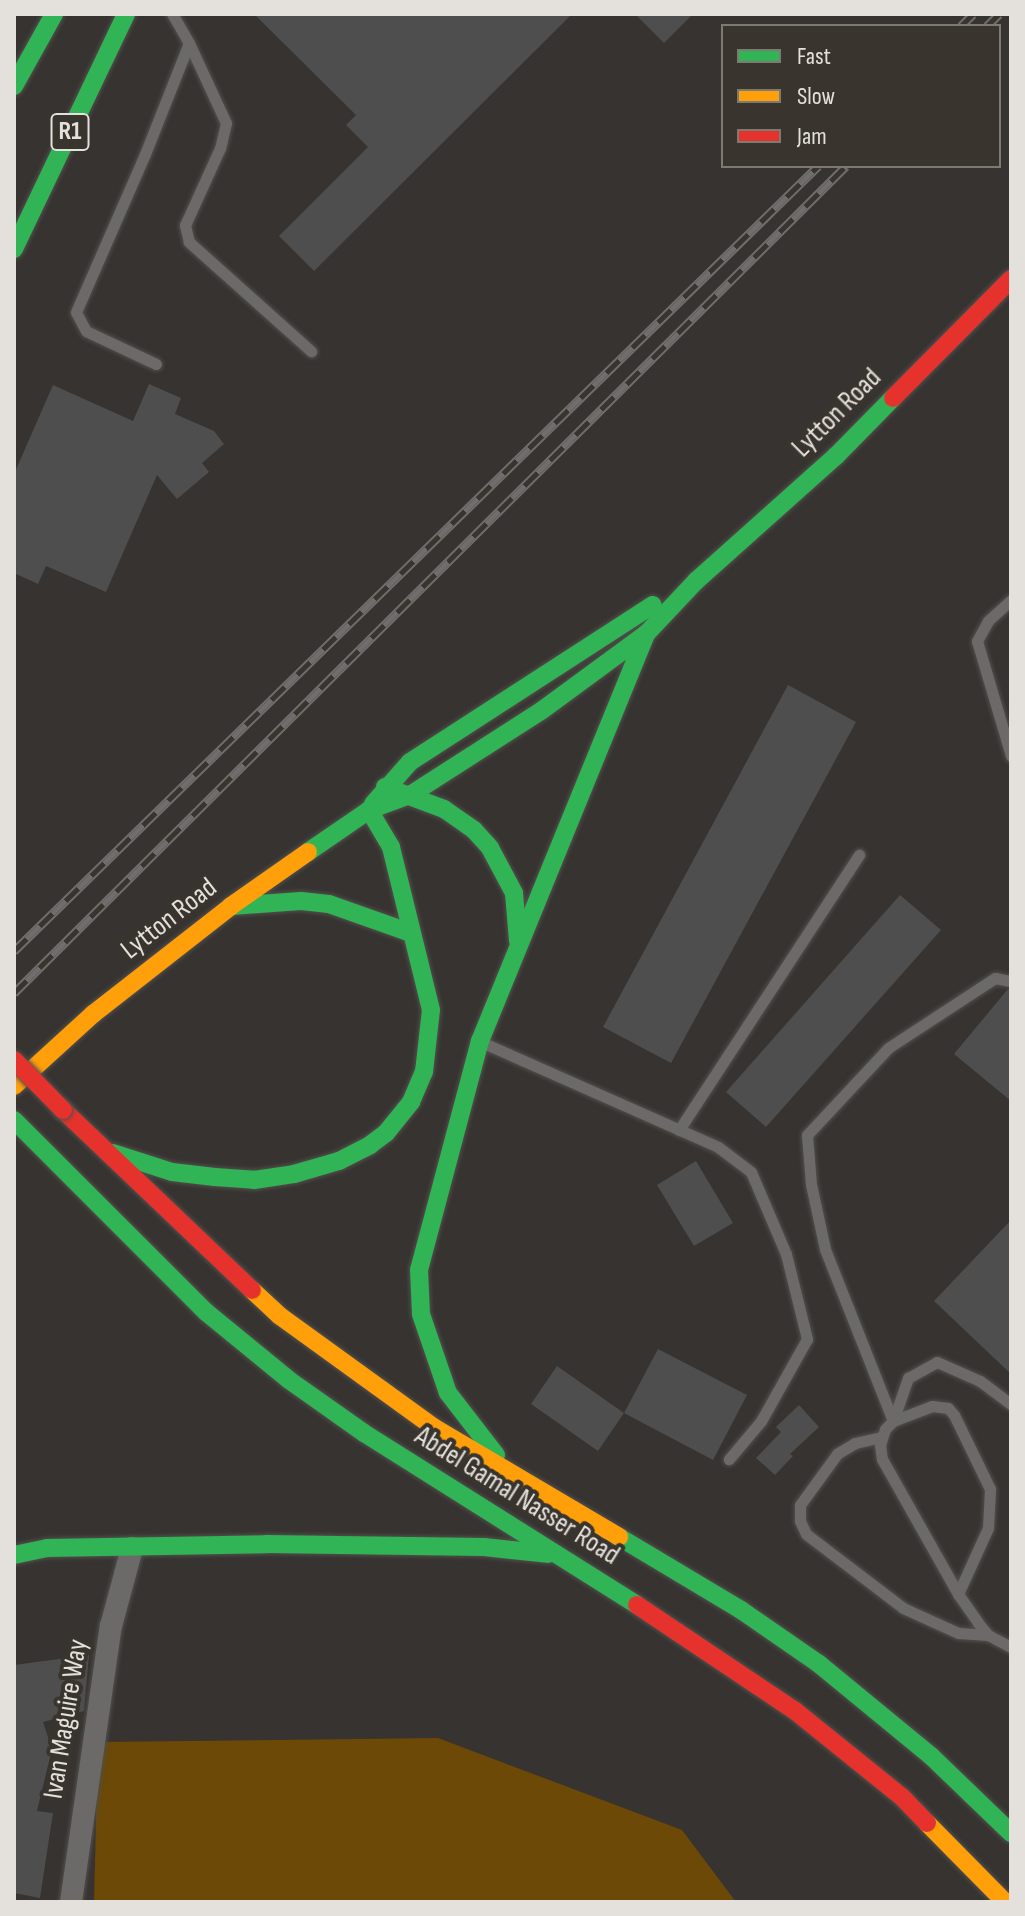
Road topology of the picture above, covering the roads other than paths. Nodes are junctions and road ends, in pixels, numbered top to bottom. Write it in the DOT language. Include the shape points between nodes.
graph roads {
  1 [pos="54,14"];
  2 [pos="126,14"];
  3 [pos="172,14"];
  4 [pos="189,43"];
  5 [pos="14,86"];
  6 [pos="14,249"];
  7 [pos="1011,279"];
  8 [pos="311,351"];
  9 [pos="156,364"];
  10 [pos="696,581"];
  11 [pos="1011,600"];
  12 [pos="646,634"];
  13 [pos="1011,756"];
  14 [pos="385,787"];
  15 [pos="410,795"];
  16 [pos="369,810"];
  17 [pos="859,855"];
  18 [pos="231,906"];
  19 [pos="411,933"];
  20 [pos="518,941"];
  21 [pos="1011,981"];
  22 [pos="480,1041"];
  23 [pos="14,1060"];
  24 [pos="14,1086"];
  25 [pos="14,1120"];
  26 [pos="679,1130"];
  27 [pos="104,1150"];
  28 [pos="1011,1404"];
  29 [pos="893,1421"];
  30 [pos="881,1437"];
  31 [pos="729,1459"];
  32 [pos="514,1478"];
  33 [pos="132,1548"];
  34 [pos="14,1555"];
  35 [pos="557,1555"];
  36 [pos="958,1594"];
  37 [pos="988,1635"];
  38 [pos="1011,1647"];
  39 [pos="1011,1833"];
  40 [pos="71,1902"];
  41 [pos="1005,1902"];
  1 -- 5 [label="main road"];
  2 -- 6 [label="main road, R1"];
  3 -- 4 [label="lane"];
  4 -- 8 [label="lane" via="226,123 185,225 189,242"];
  4 -- 9 [label="lane" via="76,312 86,331"];
  7 -- 10 [label="main road, Lytton Road" via="836,456"];
  10 -- 12 [label="main road, Lytton Road"];
  10 -- 14 [label="main road, Lytton Road" via="410,762"];
  11 -- 13 [label="lane" via="988,621 977,641"];
  12 -- 15 [label="main road, Lytton Road" via="541,711"];
  12 -- 20 [label="main road"];
  14 -- 15 [label="main road"];
  14 -- 16 [label="main road, Lytton Road"];
  15 -- 16 [label="main road, Lytton Road"];
  15 -- 20 [label="main road" via="455,815 490,848 514,893"];
  16 -- 18 [label="main road, Lytton Road"];
  16 -- 19 [label="main road" via="391,847"];
  17 -- 26 [label="lane"];
  18 -- 19 [label="main road" via="329,904"];
  18 -- 24 [label="main road, Lytton Road" via="93,1014"];
  19 -- 27 [label="main road" via="431,1010 429,1048 411,1102 370,1145 339,1161 254,1180 172,1172"];
  20 -- 22 [label="main road"];
  21 -- 29 [label="lane" via="995,978 888,1048 807,1135 825,1249"];
  22 -- 26 [label="lane"];
  22 -- 32 [label="main road" via="424,1246 421,1314 448,1393"];
  23 -- 27 [label="main road, Abdel Gamal Nasser Road, bridge"];
  25 -- 35 [label="main road, Abdel Gamal Nasser Road" via="206,1312 289,1380"];
  26 -- 31 [label="lane" via="718,1147 751,1172 786,1254 807,1339 761,1421"];
  27 -- 32 [label="main road, Abdel Gamal Nasser Road" via="280,1316"];
  28 -- 29 [label="lane" via="980,1381 937,1362 908,1378"];
  29 -- 30 [label="lane"];
  29 -- 36 [label="lane" via="932,1406 948,1408 984,1470 990,1489 988,1528"];
  30 -- 36 [label="lane" via="887,1470"];
  30 -- 37 [label="lane" via="837,1454 800,1505 806,1534 911,1612 958,1633"];
  32 -- 39 [label="main road, Abdel Gamal Nasser Road" via="741,1610 819,1664 931,1756"];
  33 -- 34 [label="main road" via="47,1548"];
  33 -- 35 [label="main road" via="484,1547"];
  33 -- 40 [label="street, Ivan Maguire Way" via="111,1626"];
  35 -- 41 [label="main road, Abdel Gamal Nasser Road" via="794,1710 902,1797"];
  36 -- 37 [label="lane"];
  37 -- 38 [label="lane"];
}
